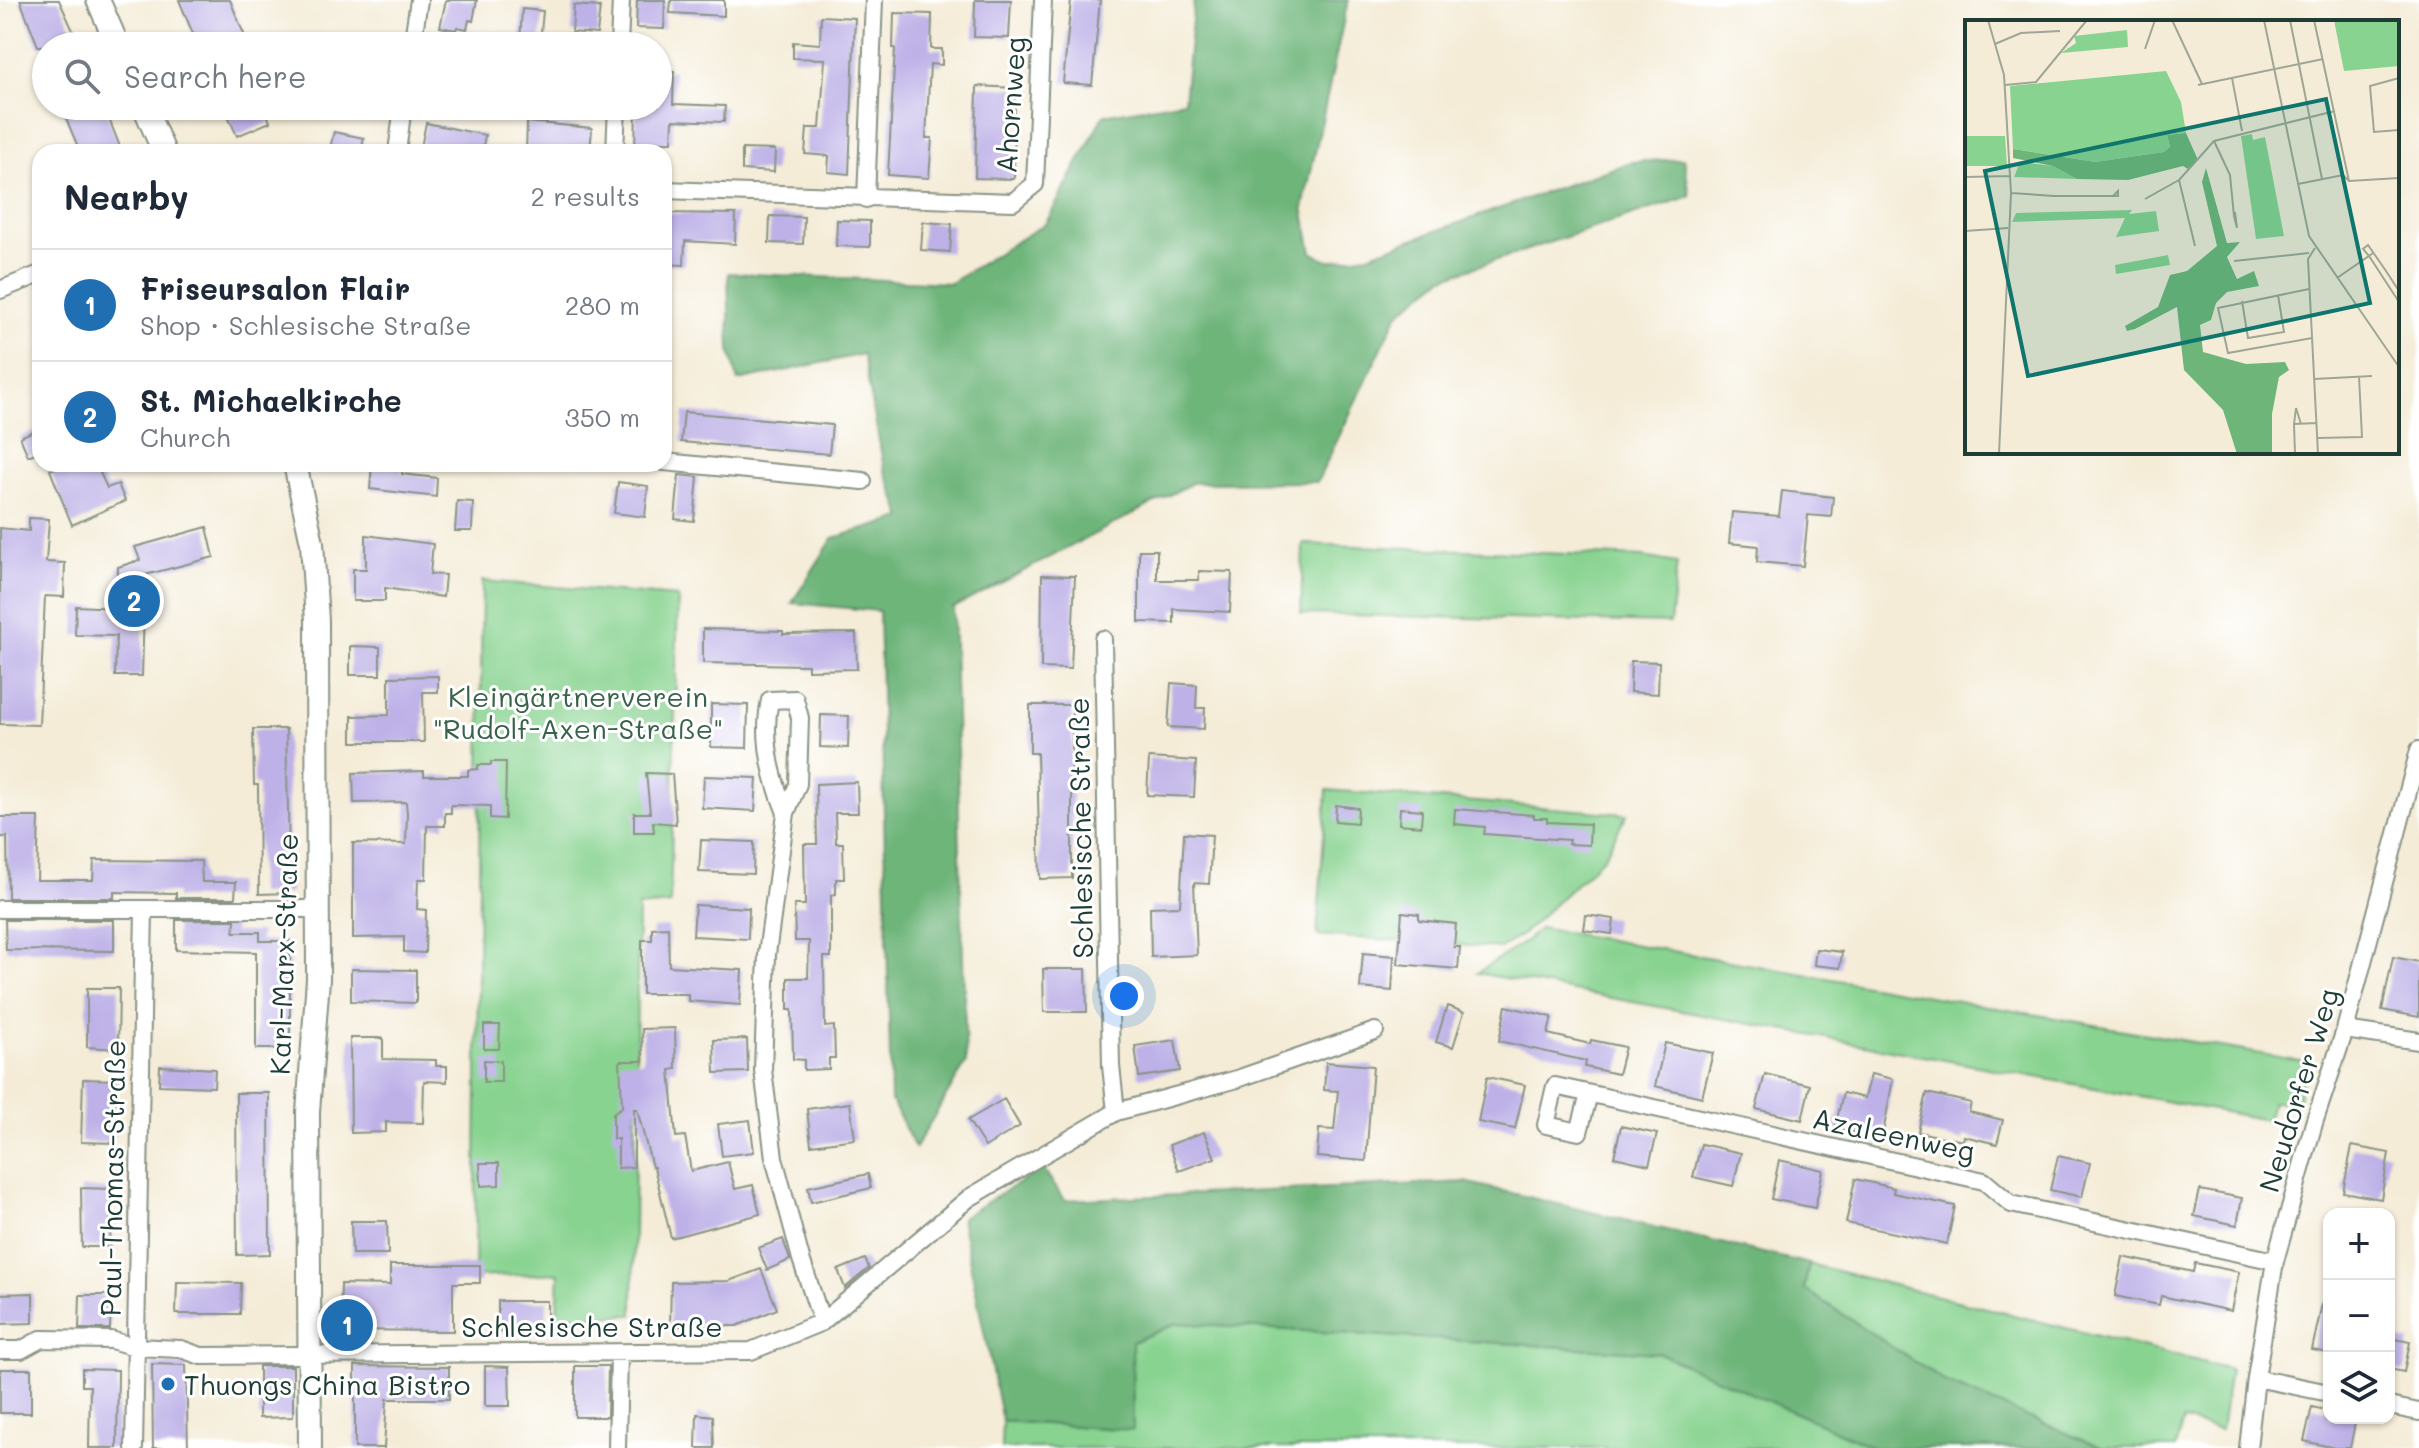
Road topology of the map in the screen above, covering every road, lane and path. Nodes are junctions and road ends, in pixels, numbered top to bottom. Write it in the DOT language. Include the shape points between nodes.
graph roads {
  1 [pos="98,0"];
  2 [pos="419,0"];
  3 [pos="621,0"];
  4 [pos="874,0"];
  5 [pos="1043,0"];
  6 [pos="112,32"];
  7 [pos="414,32"];
  8 [pos="620,32"];
  9 [pos="150,120"];
  10 [pos="401,120"];
  11 [pos="616,120"];
  12 [pos="161,144"];
  13 [pos="398,144"];
  14 [pos="615,144"];
  15 [pos="672,190"];
  16 [pos="866,199"];
  17 [pos="32,277"];
  18 [pos="0,290"];
  19 [pos="672,463"];
  20 [pos="297,472"];
  21 [pos="863,481"];
  22 [pos="1103,639"];
  23 [pos="2419,750"];
  24 [pos="786,813"];
  25 [pos="0,909"];
  26 [pos="144,909"];
  27 [pos="317,909"];
  28 [pos="2345,1030"];
  29 [pos="1375,1031"];
  30 [pos="2419,1041"];
  31 [pos="1589,1094"];
  32 [pos="1116,1112"];
  33 [pos="2275,1261"];
  34 [pos="822,1322"];
  35 [pos="135,1347"];
  36 [pos="0,1350"];
  37 [pos="309,1354"];
  38 [pos="619,1354"];
  39 [pos="2256,1378"];
  40 [pos="2323,1392"];
  41 [pos="2395,1407"];
  42 [pos="2419,1412"];
  43 [pos="134,1448"];
  44 [pos="310,1448"];
  45 [pos="617,1448"];
  46 [pos="2248,1448"];
  1 -- 6 [label="main road"];
  2 -- 7 [label="street"];
  3 -- 8 [label="street"];
  4 -- 16 [label="street"];
  5 -- 16 [label="street, Ahornweg" via="1035,184 1013,202"];
  9 -- 12 [label="main road"];
  10 -- 13 [label="street"];
  11 -- 14 [label="street"];
  15 -- 16 [label="street, Ahornweg"];
  17 -- 18 [label="street"];
  19 -- 21 [label="street"];
  20 -- 27 [label="main road, Karl-Marx-Straße" via="312,543 317,621"];
  22 -- 32 [label="street, Schlesische Straße" via="1110,1052"];
  23 -- 28 [label="street, Neudorfer Weg"];
  24 -- 24 [label="street" via="798,784 800,718 795,699 770,700 766,718 774,785"];
  24 -- 34 [label="street" via="767,954 763,1070 774,1158"];
  25 -- 26 [label="street"];
  26 -- 27 [label="street"];
  26 -- 35 [label="street, Paul-Thomas-Straße"];
  27 -- 37 [label="main road, Karl-Marx-Straße" via="318,979 308,1112"];
  28 -- 30 [label="street"];
  28 -- 33 [label="street, Neudorfer Weg"];
  29 -- 32 [label="street, Schlesische Straße" via="1237,1079"];
  31 -- 33 [label="street, Azaleenweg" via="1984,1181 2011,1204"];
  32 -- 34 [label="street, Schlesische Straße" via="969,1198"];
  33 -- 39 [label="street, Neudorfer Weg"];
  34 -- 38 [label="street, Schlesische Straße" via="751,1351"];
  35 -- 36 [label="street, Schlesische Straße" via="111,1340 41,1339 21,1350"];
  35 -- 37 [label="street, Schlesische Straße" via="181,1349 201,1356"];
  35 -- 43 [label="street, Paul-Thomas-Straße"];
  37 -- 38 [label="street, Schlesische Straße"];
  37 -- 44 [label="main road, Karl-Marx-Straße"];
  38 -- 45 [label="street"];
  39 -- 40 [label="street"];
  39 -- 46 [label="street, Neudorfer Weg"];
  41 -- 42 [label="street"];
}
